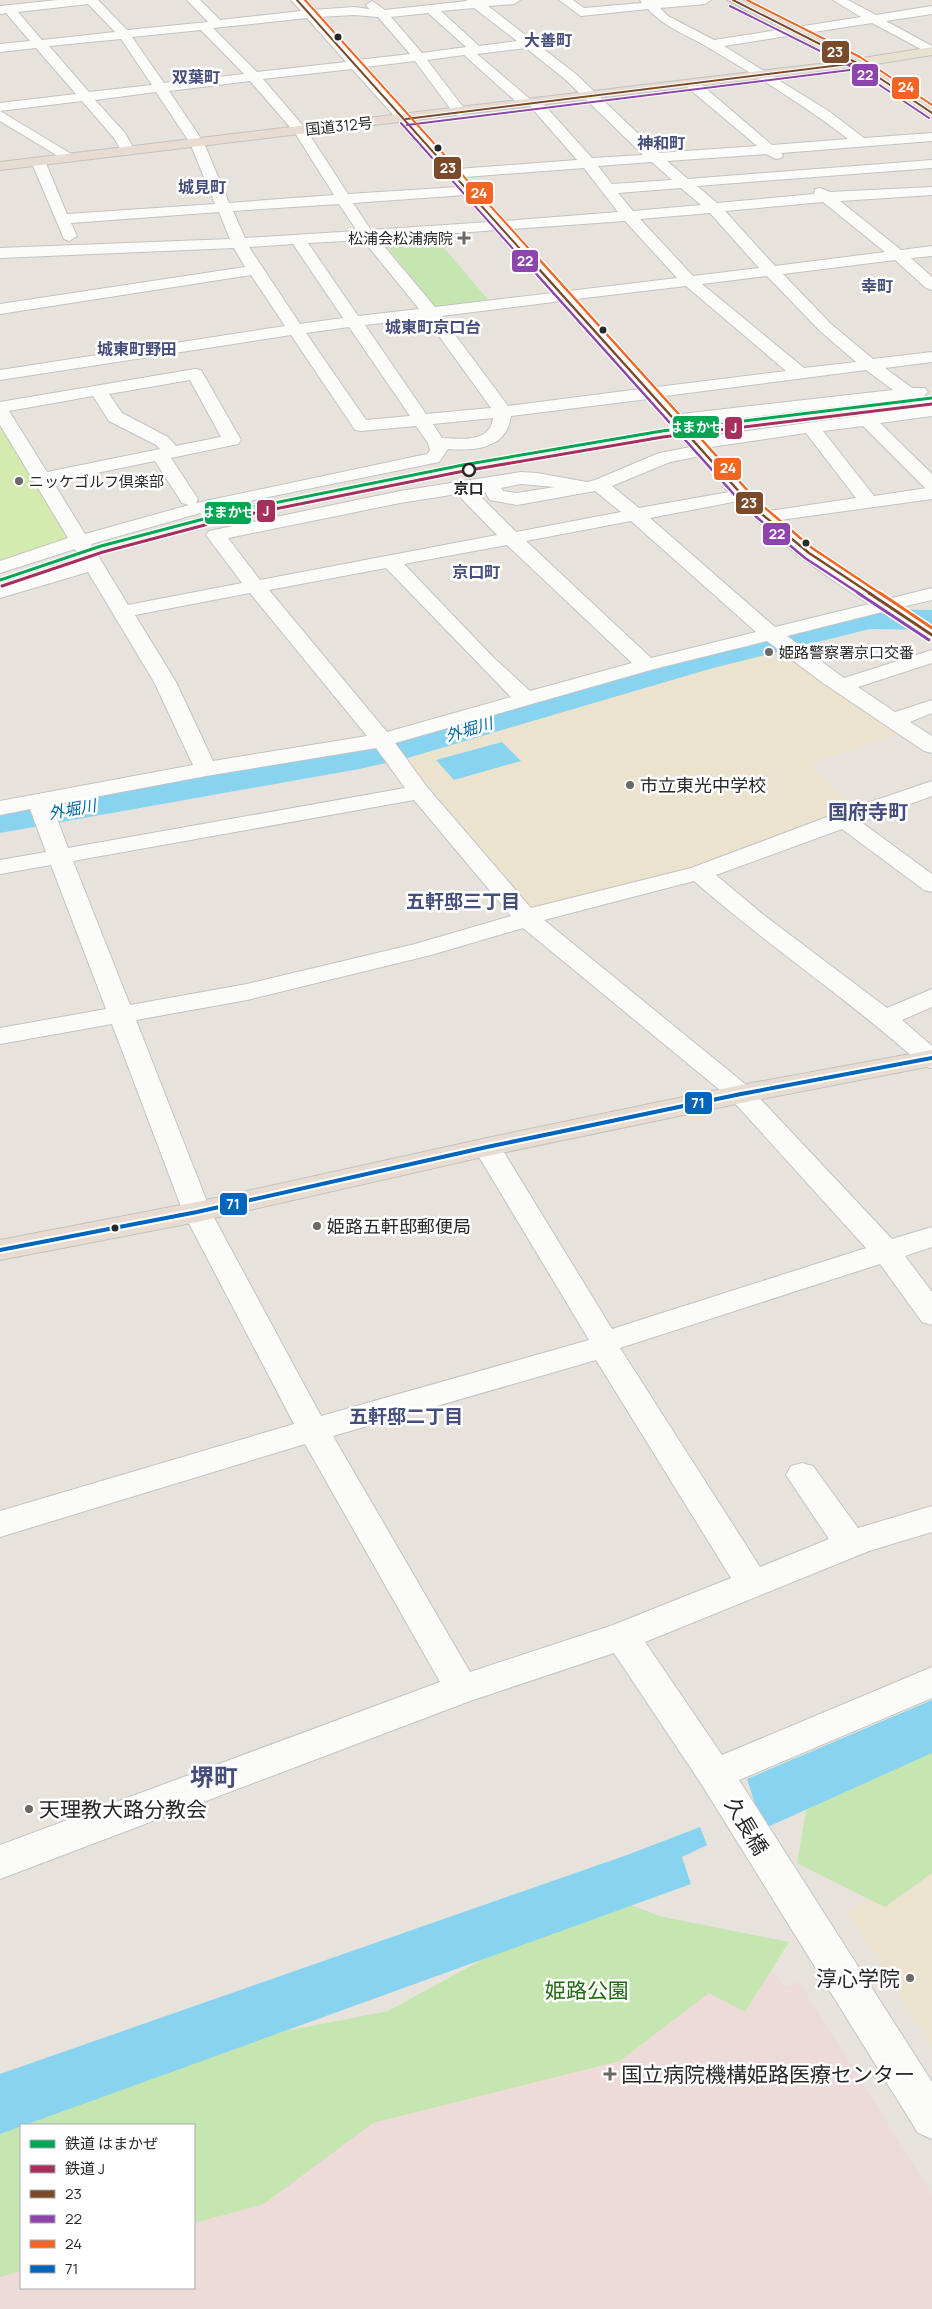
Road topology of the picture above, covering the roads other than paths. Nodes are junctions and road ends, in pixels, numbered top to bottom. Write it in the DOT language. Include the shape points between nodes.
graph roads {
  1 [pos="91,0"];
  2 [pos="193,0"];
  3 [pos="297,0"];
  4 [pos="366,0"];
  5 [pos="514,0"];
  6 [pos="565,0"];
  7 [pos="705,0"];
  8 [pos="733,0"];
  9 [pos="839,0"];
  10 [pos="474,2"];
  11 [pos="649,3"];
  12 [pos="431,9"];
  13 [pos="4,10"];
  14 [pos="932,10"];
  15 [pos="311,14"];
  16 [pos="382,14"];
  17 [pos="874,19"];
  18 [pos="218,24"];
  19 [pos="204,26"];
  20 [pos="796,32"];
  21 [pos="124,34"];
  22 [pos="526,44"];
  23 [pos="712,44"];
  24 [pos="39,45"];
  25 [pos="0,48"];
  26 [pos="471,51"];
  27 [pos="932,51"];
  28 [pos="932,56"];
  29 [pos="420,57"];
  30 [pos="857,63"];
  31 [pos="358,64"];
  32 [pos="760,75"];
  33 [pos="254,77"];
  34 [pos="691,83"];
  35 [pos="159,89"];
  36 [pos="589,95"];
  37 [pos="85,97"];
  38 [pos="530,103"];
  39 [pos="0,107"];
  40 [pos="460,112"];
  41 [pos="932,113"];
  42 [pos="0,115"];
  43 [pos="406,119"];
  44 [pos="300,131"];
  45 [pos="932,137"];
  46 [pos="860,142"];
  47 [pos="196,143"];
  48 [pos="769,149"];
  49 [pos="128,151"];
  50 [pos="68,158"];
  51 [pos="654,158"];
  52 [pos="38,162"];
  53 [pos="587,162"];
  54 [pos="932,164"];
  55 [pos="0,166"];
  56 [pos="455,173"];
  57 [pos="799,174"];
  58 [pos="685,183"];
  59 [pos="609,189"];
  60 [pos="470,190"];
  61 [pos="930,193"];
  62 [pos="827,198"];
  63 [pos="345,200"];
  64 [pos="226,208"];
  65 [pos="714,208"];
  66 [pos="629,216"];
  67 [pos="62,220"];
  68 [pos="500,225"];
  69 [pos="367,235"];
  70 [pos="297,239"];
  71 [pos="240,243"];
  72 [pos="932,250"];
  73 [pos="75,251"];
  74 [pos="0,253"];
  75 [pos="898,254"];
  76 [pos="255,270"];
  77 [pos="770,270"];
  78 [pos="688,280"];
  79 [pos="932,285"];
  80 [pos="564,295"];
  81 [pos="0,309"];
  82 [pos="430,312"];
  83 [pos="355,322"];
  84 [pos="296,329"];
  85 [pos="932,357"];
  86 [pos="871,366"];
  87 [pos="800,374"];
  88 [pos="0,375"];
  89 [pos="98,390"];
  90 [pos="932,391"];
  91 [pos="651,392"];
  92 [pos="910,393"];
  93 [pos="0,408"];
  94 [pos="932,410"];
  95 [pos="503,412"];
  96 [pos="422,419"];
  97 [pos="677,420"];
  98 [pos="867,420"];
  99 [pos="812,428"];
  100 [pos="437,443"];
  101 [pos="701,447"];
  102 [pos="166,454"];
  103 [pos="41,479"];
  104 [pos="932,484"];
  105 [pos="592,486"];
  106 [pos="460,487"];
  107 [pos="932,493"];
  108 [pos="740,495"];
  109 [pos="190,499"];
  110 [pos="869,502"];
  111 [pos="636,513"];
  112 [pos="763,517"];
  113 [pos="511,538"];
  114 [pos="80,541"];
  115 [pos="390,561"];
  116 [pos="93,564"];
  117 [pos="0,567"];
  118 [pos="254,585"];
  119 [pos="0,592"];
  120 [pos="932,594"];
  121 [pos="887,607"];
  122 [pos="121,612"];
  123 [pos="771,634"];
  124 [pos="932,635"];
  125 [pos="932,656"];
  126 [pos="647,665"];
  127 [pos="842,686"];
  128 [pos="527,700"];
  129 [pos="932,706"];
  130 [pos="894,720"];
  131 [pos="382,740"];
  132 [pos="932,746"];
  133 [pos="206,769"];
  134 [pos="932,788"];
  135 [pos="420,792"];
  136 [pos="0,808"];
  137 [pos="42,809"];
  138 [pos="843,819"];
  139 [pos="61,856"];
  140 [pos="0,867"];
  141 [pos="699,873"];
  142 [pos="932,885"];
  143 [pos="527,919"];
  144 [pos="932,997"];
  145 [pos="122,1016"];
  146 [pos="884,1019"];
  147 [pos="0,1036"];
  148 [pos="931,1059"];
  149 [pos="741,1094"];
  150 [pos="488,1147"];
  151 [pos="197,1212"];
  152 [pos="932,1237"];
  153 [pos="0,1250"];
  154 [pos="888,1252"];
  155 [pos="932,1314"];
  156 [pos="604,1345"];
  157 [pos="313,1430"];
  158 [pos="802,1475"];
  159 [pos="932,1519"];
  160 [pos="0,1524"];
  161 [pos="851,1544"];
  162 [pos="753,1584"];
  163 [pos="622,1636"];
  164 [pos="932,1682"];
  165 [pos="462,1689"];
  166 [pos="714,1774"];
  167 [pos="0,1862"];
  168 [pos="932,2119"];
  1 -- 13 [label="street"];
  1 -- 21 [label="street"];
  2 -- 18 [label="street"];
  3 -- 15 [label="street"];
  4 -- 16 [label="street"];
  5 -- 10 [label="street"];
  6 -- 11 [label="street" via="581,12"];
  7 -- 11 [label="street"];
  8 -- 20 [label="highway"];
  9 -- 17 [label="street"];
  10 -- 12 [label="street"];
  10 -- 22 [label="street"];
  11 -- 23 [label="street" via="664,19"];
  12 -- 16 [label="street"];
  12 -- 26 [label="street"];
  13 -- 24 [label="street"];
  14 -- 17 [label="street"];
  15 -- 16 [label="street" via="354,10"];
  15 -- 18 [label="street"];
  15 -- 31 [label="street"];
  16 -- 29 [label="street"];
  17 -- 20 [label="street"];
  17 -- 27 [label="street"];
  18 -- 19 [label="street"];
  19 -- 21 [label="street"];
  19 -- 33 [label="street"];
  20 -- 23 [label="street"];
  20 -- 30 [label="highway"];
  21 -- 24 [label="street"];
  21 -- 35 [label="street"];
  22 -- 26 [label="street"];
  22 -- 36 [label="street"];
  23 -- 32 [label="street"];
  24 -- 25 [label="street"];
  24 -- 37 [label="street"];
  26 -- 29 [label="street"];
  26 -- 38 [label="street"];
  27 -- 30 [label="main road"];
  28 -- 30 [label="main road"];
  29 -- 31 [label="street"];
  29 -- 40 [label="street"];
  30 -- 32 [label="highway, 国道312号"];
  30 -- 41 [label="highway"];
  31 -- 33 [label="street"];
  31 -- 43 [label="street"];
  32 -- 34 [label="highway, 国道312号"];
  32 -- 46 [label="street" via="825,115"];
  33 -- 35 [label="street"];
  33 -- 44 [label="street"];
  34 -- 36 [label="highway, 国道312号"];
  34 -- 48 [label="street"];
  35 -- 37 [label="street"];
  35 -- 47 [label="street"];
  36 -- 38 [label="highway, 国道312号"];
  36 -- 51 [label="street"];
  37 -- 39 [label="street"];
  37 -- 49 [label="street" via="120,136"];
  38 -- 40 [label="highway, 国道312号"];
  38 -- 53 [label="street"];
  40 -- 43 [label="highway, 国道312号"];
  42 -- 50 [label="street"];
  43 -- 44 [label="highway, 国道312号"];
  43 -- 56 [label="street"];
  44 -- 47 [label="highway, 国道312号"];
  44 -- 63 [label="street"];
  45 -- 46 [label="street"];
  46 -- 48 [label="street"];
  47 -- 49 [label="highway, 国道312号"];
  47 -- 64 [label="street"];
  48 -- 51 [label="street"];
  48 -- 57 [label="street"];
  49 -- 50 [label="highway, 国道312号"];
  50 -- 52 [label="highway, 国道312号"];
  51 -- 53 [label="street"];
  51 -- 58 [label="street"];
  52 -- 55 [label="highway, 国道312号"];
  52 -- 67 [label="street"];
  53 -- 56 [label="street"];
  53 -- 59 [label="street"];
  54 -- 57 [label="street"];
  56 -- 60 [label="street"];
  57 -- 58 [label="street"];
  57 -- 62 [label="street"];
  58 -- 59 [label="street"];
  58 -- 65 [label="street"];
  59 -- 66 [label="street"];
  60 -- 63 [label="street"];
  60 -- 68 [label="street"];
  61 -- 62 [label="street"];
  62 -- 65 [label="street"];
  62 -- 75 [label="street"];
  63 -- 64 [label="street"];
  63 -- 69 [label="street"];
  64 -- 67 [label="street"];
  64 -- 71 [label="street"];
  65 -- 66 [label="street"];
  65 -- 77 [label="street"];
  66 -- 68 [label="street"];
  66 -- 78 [label="street"];
  67 -- 73 [label="street"];
  68 -- 69 [label="street"];
  68 -- 80 [label="street"];
  69 -- 70 [label="street"];
  69 -- 82 [label="street"];
  70 -- 71 [label="street"];
  70 -- 83 [label="street"];
  71 -- 73 [label="street"];
  71 -- 76 [label="street"];
  72 -- 75 [label="street"];
  73 -- 74 [label="street"];
  75 -- 77 [label="street"];
  75 -- 79 [label="street"];
  76 -- 81 [label="street"];
  76 -- 84 [label="street"];
  77 -- 78 [label="street"];
  77 -- 86 [label="street" via="825,327"];
  78 -- 80 [label="street"];
  78 -- 87 [label="street"];
  80 -- 82 [label="street"];
  80 -- 91 [label="street"];
  82 -- 83 [label="street"];
  82 -- 95 [label="street"];
  83 -- 84 [label="street"];
  83 -- 96 [label="street"];
  84 -- 88 [label="street"];
  84 -- 96 [label="street" via="361,426"];
  85 -- 86 [label="street"];
  86 -- 87 [label="street"];
  86 -- 92 [label="street"];
  87 -- 91 [label="street"];
  89 -- 93 [label="street"];
  89 -- 102 [label="street" via="115,417 162,441"];
  89 -- 102 [label="street" via="195,374 232,440"];
  90 -- 92 [label="street"];
  91 -- 95 [label="street"];
  91 -- 97 [label="street"];
  92 -- 94 [label="street"];
  92 -- 97 [label="street"];
  93 -- 103 [label="street"];
  94 -- 98 [label="street"];
  95 -- 96 [label="street"];
  95 -- 100 [label="street" via="500,429 490,439 464,444"];
  96 -- 100 [label="street"];
  97 -- 101 [label="street"];
  98 -- 99 [label="street"];
  98 -- 104 [label="street"];
  99 -- 101 [label="street"];
  99 -- 110 [label="street"];
  100 -- 114 [label="street" via="439,451 433,458 222,501"];
  101 -- 105 [label="street" via="665,457"];
  101 -- 108 [label="street"];
  102 -- 103 [label="street"];
  102 -- 109 [label="street"];
  103 -- 114 [label="street"];
  105 -- 106 [label="street" via="506,499 496,496 491,490 498,482"];
  105 -- 111 [label="street"];
  106 -- 113 [label="street"];
  106 -- 118 [label="street" via="216,535"];
  107 -- 110 [label="street"];
  108 -- 111 [label="street"];
  108 -- 112 [label="street"];
  110 -- 112 [label="street"];
  111 -- 113 [label="street"];
  111 -- 123 [label="street"];
  112 -- 121 [label="street" via="826,566"];
  113 -- 115 [label="street"];
  113 -- 126 [label="street"];
  114 -- 116 [label="street"];
  114 -- 117 [label="street"];
  115 -- 118 [label="street"];
  115 -- 128 [label="street"];
  116 -- 119 [label="street"];
  116 -- 122 [label="street"];
  118 -- 122 [label="street"];
  118 -- 131 [label="street"];
  120 -- 121 [label="street"];
  121 -- 123 [label="street"];
  121 -- 124 [label="street"];
  122 -- 133 [label="street" via="165,682"];
  123 -- 126 [label="street"];
  123 -- 127 [label="street"];
  125 -- 127 [label="street"];
  126 -- 128 [label="street"];
  127 -- 130 [label="street"];
  128 -- 131 [label="street"];
  129 -- 130 [label="street"];
  130 -- 132 [label="street"];
  131 -- 133 [label="street"];
  131 -- 135 [label="street"];
  133 -- 137 [label="street"];
  134 -- 138 [label="street"];
  135 -- 139 [label="street"];
  135 -- 143 [label="street"];
  136 -- 137 [label="street"];
  137 -- 139 [label="street"];
  138 -- 141 [label="street"];
  138 -- 142 [label="street"];
  139 -- 140 [label="street"];
  139 -- 145 [label="street"];
  141 -- 143 [label="street"];
  141 -- 146 [label="street"];
  143 -- 145 [label="street" via="412,952 247,992"];
  143 -- 149 [label="street"];
  144 -- 146 [label="street"];
  145 -- 147 [label="street"];
  145 -- 151 [label="street"];
  146 -- 148 [label="street"];
  148 -- 149 [label="highway"];
  149 -- 150 [label="highway"];
  149 -- 154 [label="street"];
  150 -- 151 [label="highway"];
  150 -- 156 [label="street"];
  151 -- 153 [label="highway"];
  151 -- 157 [label="street"];
  152 -- 154 [label="street"];
  154 -- 155 [label="street"];
  154 -- 156 [label="street"];
  156 -- 157 [label="street"];
  156 -- 162 [label="street"];
  157 -- 160 [label="street"];
  157 -- 165 [label="street"];
  158 -- 161 [label="street"];
  159 -- 161 [label="street"];
  161 -- 162 [label="street"];
  162 -- 163 [label="street"];
  163 -- 165 [label="street"];
  163 -- 166 [label="street, 久長橋"];
  164 -- 166 [label="street"];
  165 -- 167 [label="street"];
  166 -- 168 [label="street, 久長橋"];
}
